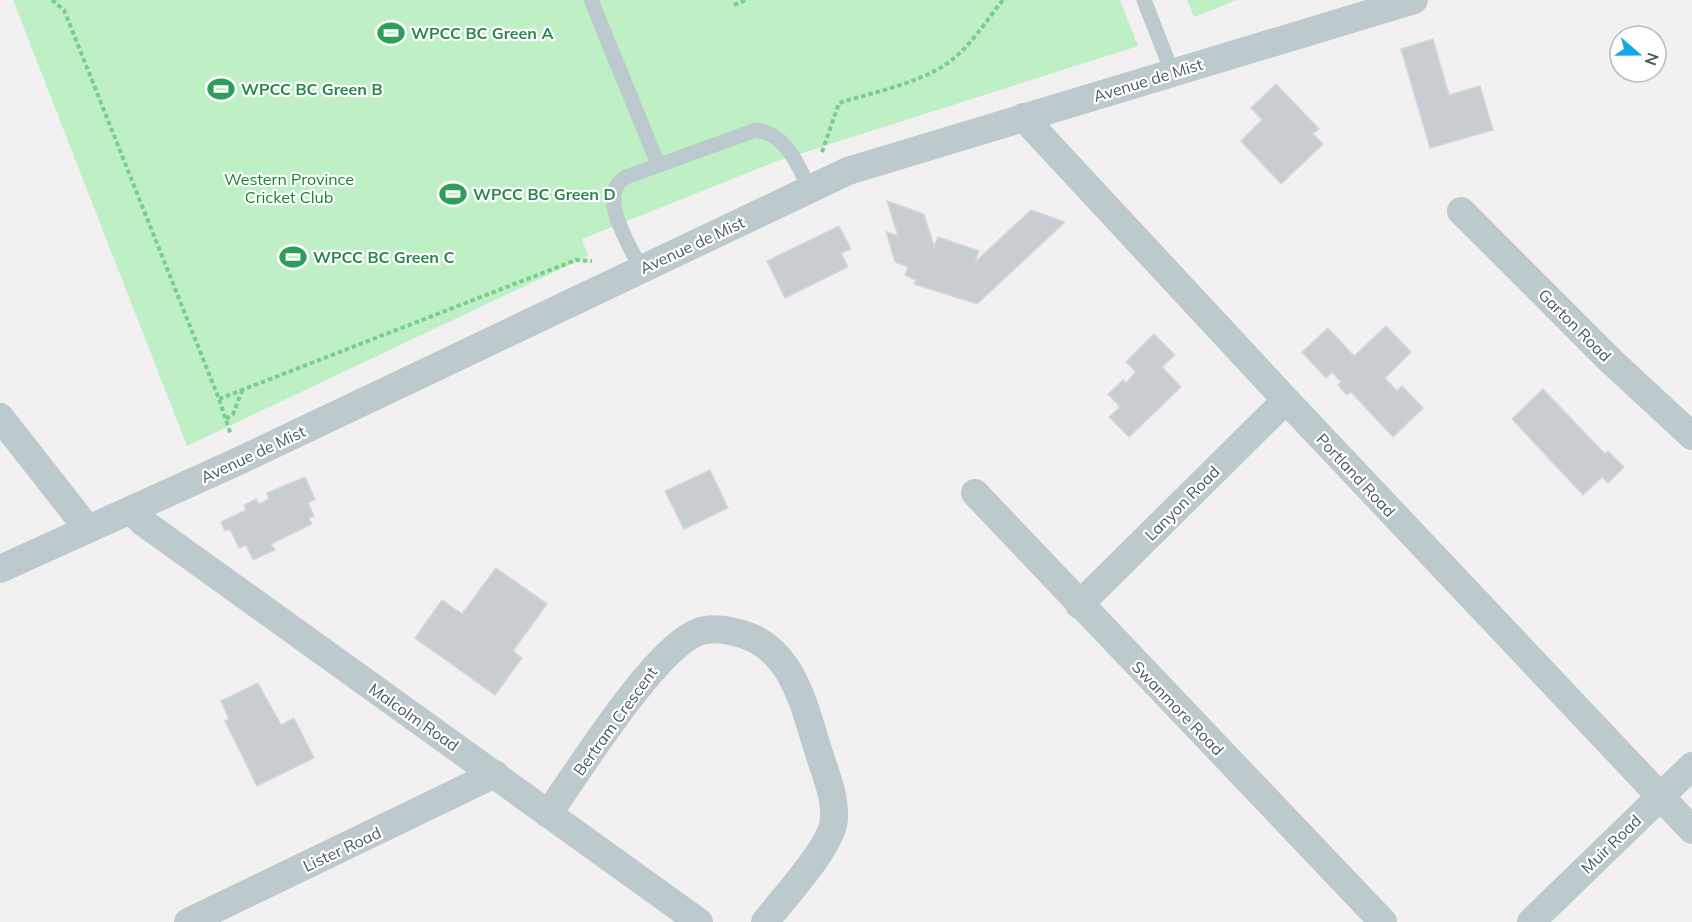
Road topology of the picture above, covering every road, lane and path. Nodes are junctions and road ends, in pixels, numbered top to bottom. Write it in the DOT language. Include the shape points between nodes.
graph roads {
  1 [pos="52,0"];
  2 [pos="591,0"];
  3 [pos="746,0"];
  4 [pos="1003,0"];
  5 [pos="1144,0"];
  6 [pos="1414,0"];
  7 [pos="734,5"];
  8 [pos="1172,72"];
  9 [pos="1023,117"];
  10 [pos="819,162"];
  11 [pos="658,164"];
  12 [pos="810,189"];
  13 [pos="1461,212"];
  14 [pos="637,262"];
  15 [pos="242,390"];
  16 [pos="1286,400"];
  17 [pos="0,417"];
  18 [pos="226,419"];
  19 [pos="1692,436"];
  20 [pos="975,494"];
  21 [pos="131,510"];
  22 [pos="87,528"];
  23 [pos="0,568"];
  24 [pos="1079,605"];
  25 [pos="1692,766"];
  26 [pos="495,774"];
  27 [pos="1660,796"];
  28 [pos="548,814"];
  29 [pos="1692,830"];
  30 [pos="188,922"];
  31 [pos="699,922"];
  32 [pos="765,922"];
  33 [pos="1383,922"];
  34 [pos="1531,922"];
  1 -- 15 [label="path" via="64,10 213,387 219,399"];
  2 -- 11 [label="lane"];
  3 -- 7 [label="path"];
  4 -- 10 [label="path" via="963,50 948,62 930,73 839,103"];
  5 -- 8 [label="lane"];
  6 -- 8 [label="street, Avenue de Mist"];
  8 -- 9 [label="street, Avenue de Mist"];
  9 -- 12 [label="street, Avenue de Mist" via="848,171"];
  9 -- 16 [label="street, Portland Road"];
  11 -- 12 [label="lane" via="756,130 773,135 788,147"];
  11 -- 14 [label="lane" via="621,180 611,197"];
  12 -- 14 [label="street, Avenue de Mist"];
  13 -- 19 [label="street, Garton Road"];
  14 -- 15 [label="path" via="616,254 592,261 576,260"];
  14 -- 21 [label="street, Avenue de Mist"];
  15 -- 18 [label="path" via="233,414"];
  16 -- 24 [label="street, Lanyon Road"];
  16 -- 27 [label="street, Portland Road"];
  17 -- 22 [label="street"];
  20 -- 24 [label="street, Swanmore Road"];
  21 -- 22 [label="street, Avenue de Mist"];
  21 -- 26 [label="street, Malcolm Road"];
  22 -- 23 [label="street, Avenue de Mist"];
  24 -- 33 [label="street, Swanmore Road"];
  25 -- 27 [label="street, Muir Road"];
  26 -- 28 [label="street, Malcolm Road"];
  26 -- 30 [label="street, Lister Road"];
  27 -- 29 [label="street, Portland Road"];
  27 -- 34 [label="street, Muir Road"];
  28 -- 31 [label="street, Malcolm Road"];
  28 -- 32 [label="street, Bertram Crescent" via="654,667 681,641 710,630 747,634 782,660 794,679 830,788 834,814 826,841"];
}
